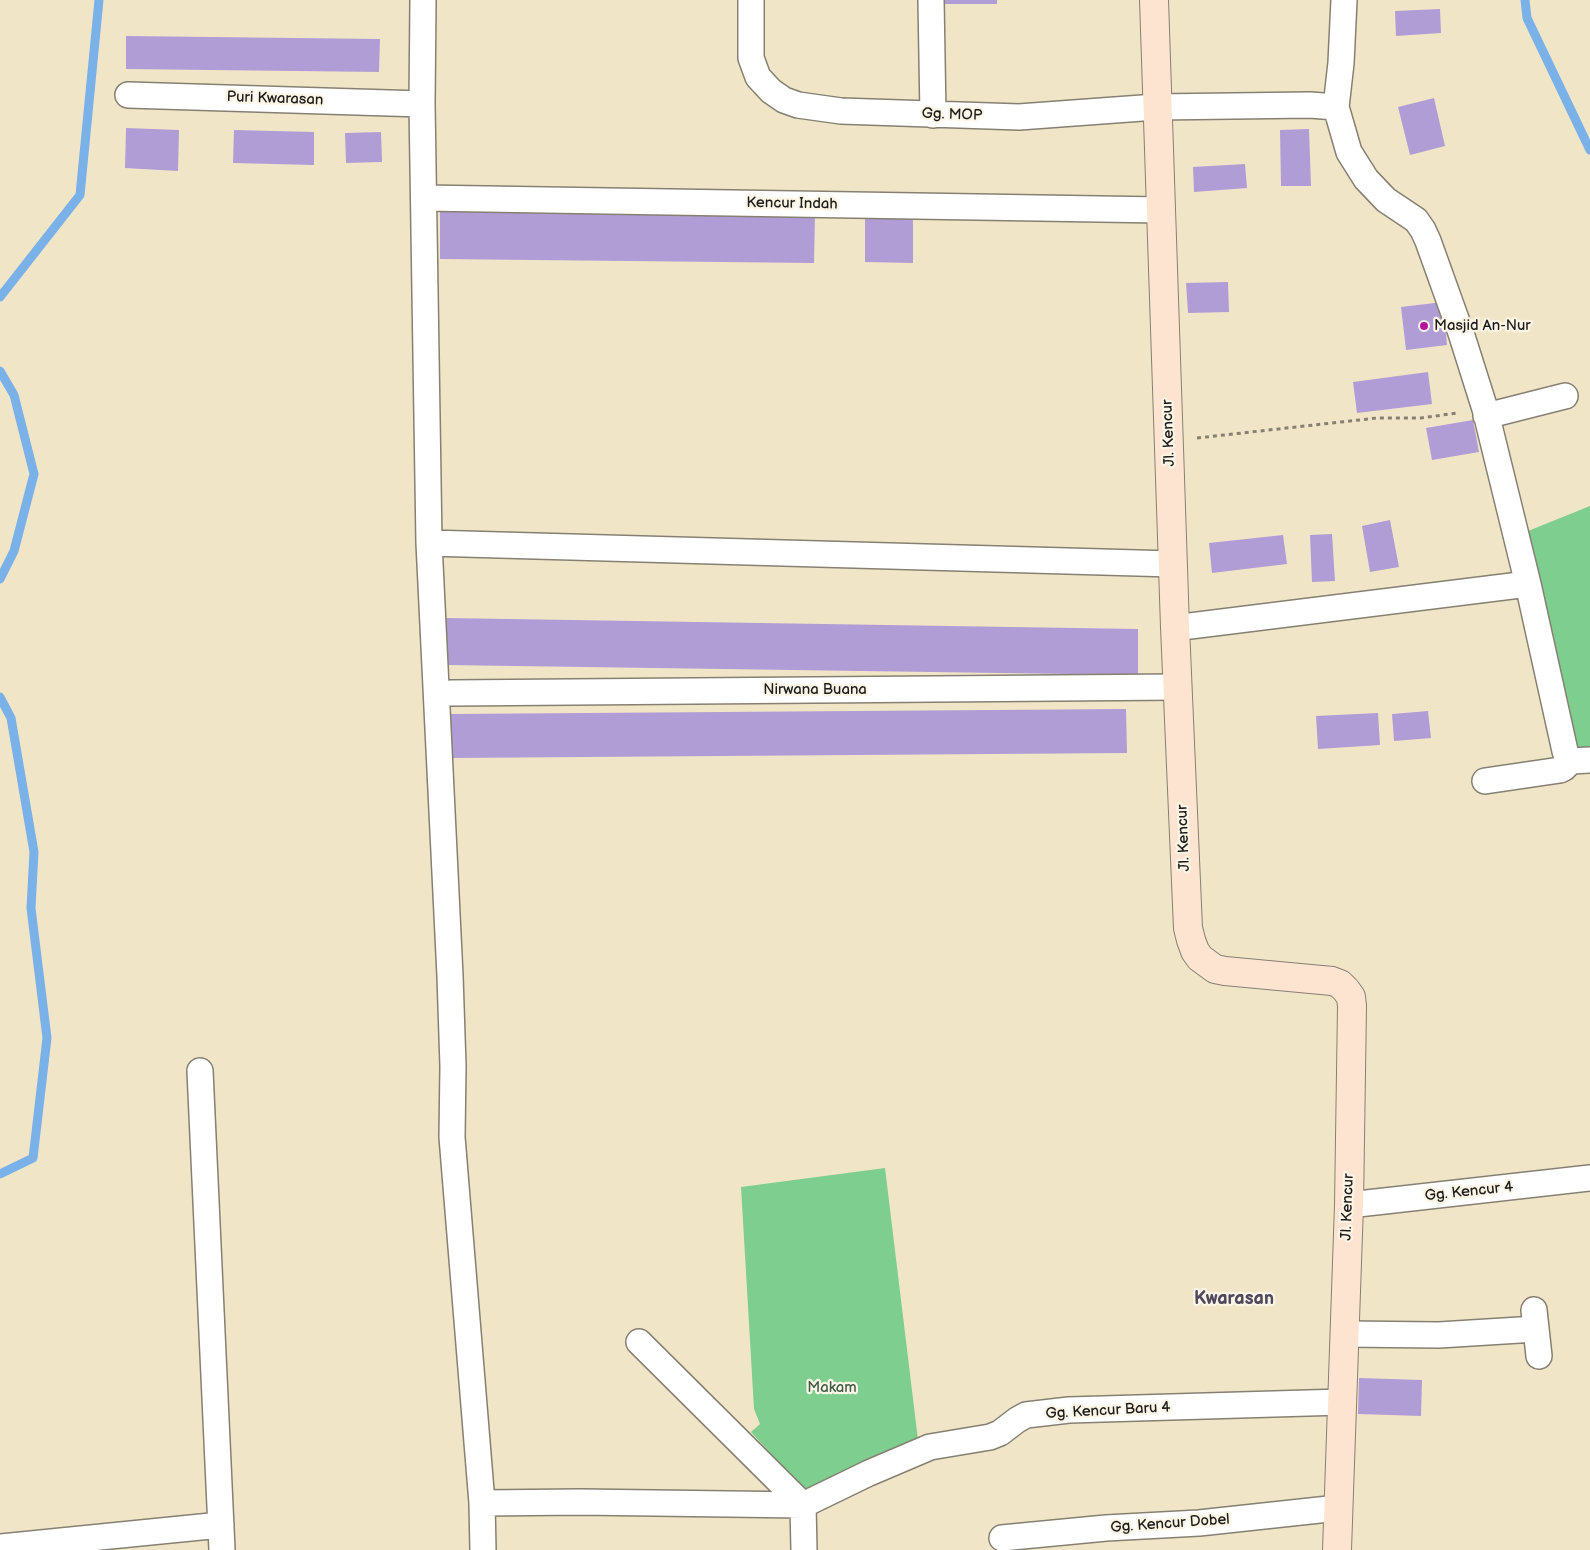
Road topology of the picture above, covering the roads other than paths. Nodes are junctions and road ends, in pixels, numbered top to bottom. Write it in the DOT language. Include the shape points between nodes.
graph roads {
  1 [pos="424,0"];
  2 [pos="751,0"];
  3 [pos="931,0"];
  4 [pos="1154,0"];
  5 [pos="1344,0"];
  6 [pos="128,95"];
  7 [pos="422,104"];
  8 [pos="1156,107"];
  9 [pos="1336,107"];
  10 [pos="933,115"];
  11 [pos="424,198"];
  12 [pos="1161,210"];
  13 [pos="1565,396"];
  14 [pos="1485,412"];
  15 [pos="429,543"];
  16 [pos="1173,564"];
  17 [pos="1528,584"];
  18 [pos="1175,627"];
  19 [pos="1178,687"];
  20 [pos="451,693"];
  21 [pos="1581,760"];
  22 [pos="1486,781"];
  23 [pos="200,1071"];
  24 [pos="1590,1178"];
  25 [pos="1349,1205"];
  26 [pos="1344,1334"];
  27 [pos="639,1342"];
  28 [pos="1539,1356"];
  29 [pos="1342,1402"];
  30 [pos="482,1503"];
  31 [pos="803,1505"];
  32 [pos="1338,1508"];
  33 [pos="221,1525"];
  34 [pos="1002,1538"];
  35 [pos="0,1547"];
  36 [pos="222,1550"];
  37 [pos="483,1550"];
  38 [pos="804,1550"];
  39 [pos="1337,1550"];
  1 -- 7 [label="street"];
  2 -- 10 [label="street, Gg. MOP" via="751,58 758,77 784,100 841,111"];
  3 -- 10 [label="street"];
  4 -- 8 [label="street, Jl. Kencur"];
  5 -- 9 [label="street"];
  6 -- 7 [label="street, Puri Kwarasan"];
  7 -- 11 [label="street"];
  8 -- 9 [label="street, Gg. MOP"];
  8 -- 10 [label="street, Gg. MOP" via="1019,117"];
  8 -- 12 [label="street, Jl. Kencur"];
  9 -- 14 [label="street" via="1349,152 1366,178 1386,200 1416,220 1423,230 1461,333"];
  11 -- 12 [label="street, Kencur Indah"];
  11 -- 15 [label="street"];
  12 -- 16 [label="street, Jl. Kencur"];
  13 -- 14 [label="street"];
  14 -- 17 [label="street"];
  15 -- 16 [label="street"];
  15 -- 30 [label="street" via="450,976 452,1137"];
  16 -- 18 [label="street, Jl. Kencur"];
  17 -- 18 [label="street"];
  17 -- 21 [label="street" via="1565,751 1567,756"];
  18 -- 19 [label="street, Jl. Kencur"];
  19 -- 20 [label="street, Nirwana Buana"];
  19 -- 25 [label="street, Jl. Kencur" via="1190,940 1200,958 1215,969 1332,981 1340,984 1351,996"];
  21 -- 22 [label="street" via="1562,769"];
  23 -- 33 [label="street"];
  24 -- 25 [label="street, Gg. Kencur 4"];
  25 -- 26 [label="street, Jl. Kencur"];
  26 -- 28 [label="street" via="1439,1335 1535,1319"];
  26 -- 29 [label="street, Jl. Kencur"];
  27 -- 31 [label="street"];
  29 -- 31 [label="street, Gg. Kencur Baru 4" via="1069,1410 1026,1415 1000,1433 930,1447"];
  29 -- 32 [label="street, Jl. Kencur"];
  30 -- 31 [label="street"];
  30 -- 37 [label="street"];
  31 -- 38 [label="street"];
  32 -- 34 [label="street, Gg. Kencur Dobel" via="1199,1523"];
  32 -- 39 [label="street, Jl. Kencur"];
  33 -- 35 [label="street"];
  33 -- 36 [label="street"];
}
